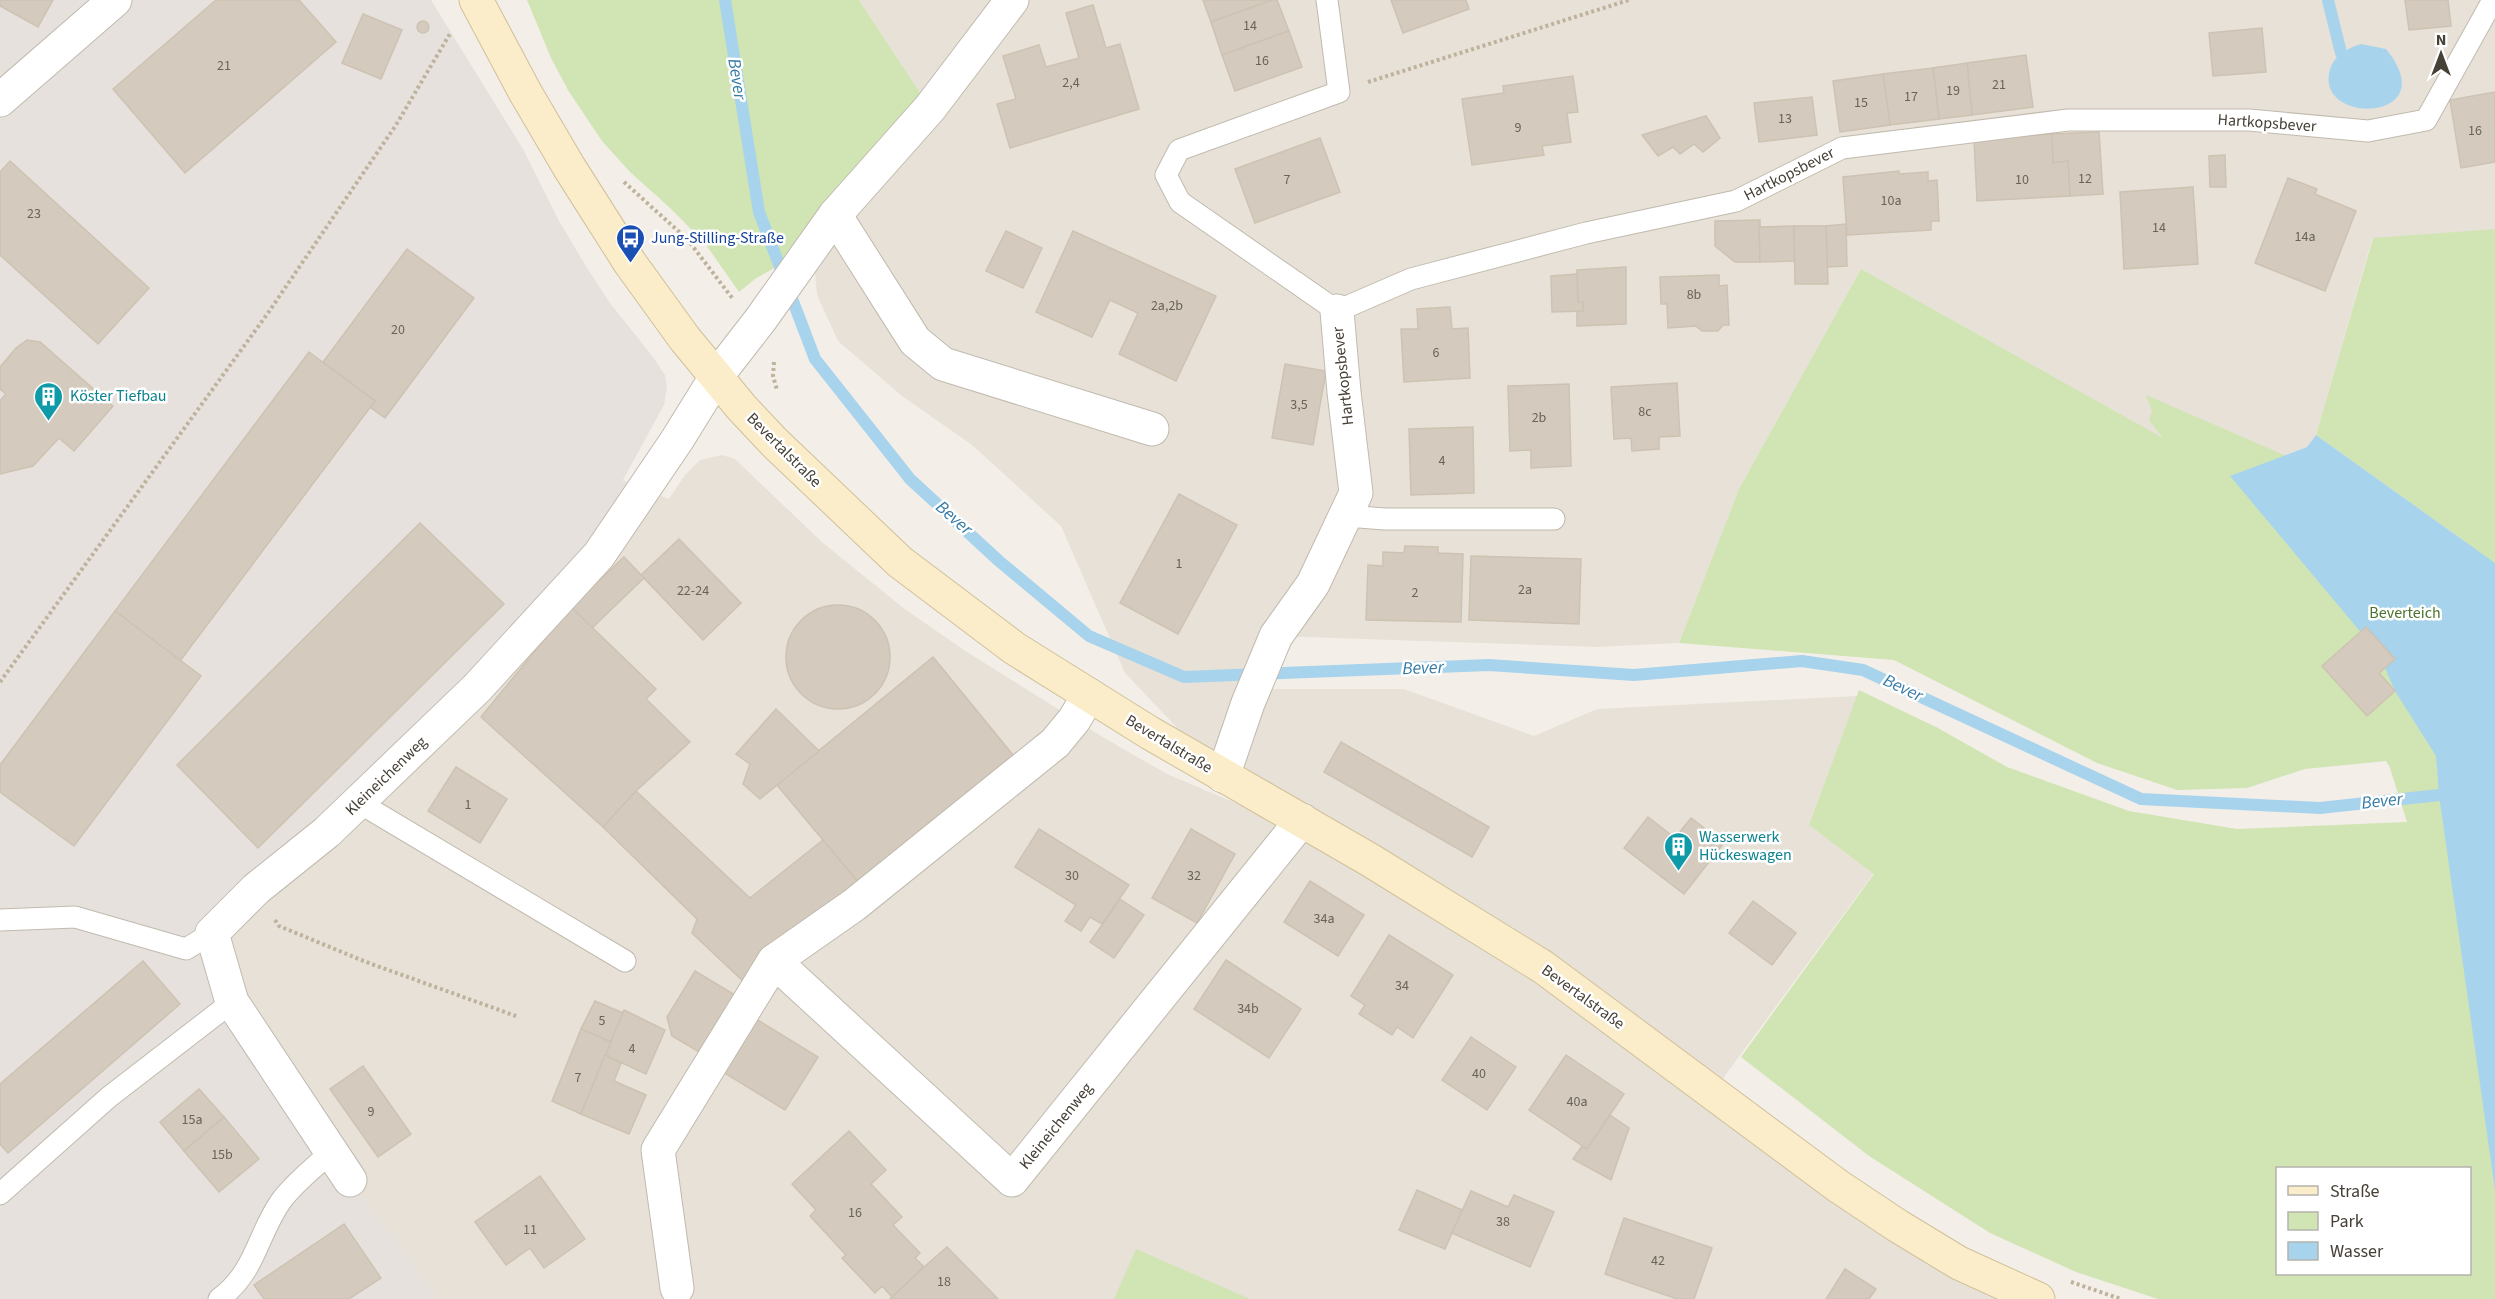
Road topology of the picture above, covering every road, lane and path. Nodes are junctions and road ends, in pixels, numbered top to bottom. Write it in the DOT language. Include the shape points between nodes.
graph roads {
  1 [pos="115,0"];
  2 [pos="1012,0"];
  3 [pos="1327,0"];
  4 [pos="1629,0"];
  5 [pos="2493,0"];
  6 [pos="480,7"];
  7 [pos="1339,92"];
  8 [pos="0,100"];
  9 [pos="835,216"];
  10 [pos="1337,311"];
  11 [pos="716,377"];
  12 [pos="1152,429"];
  13 [pos="1346,516"];
  14 [pos="1554,519"];
  15 [pos="0,682"];
  16 [pos="1089,695"];
  17 [pos="1223,776"];
  18 [pos="358,802"];
  19 [pos="1302,820"];
  20 [pos="256,889"];
  21 [pos="0,920"];
  22 [pos="212,933"];
  23 [pos="625,961"];
  24 [pos="774,962"];
  25 [pos="232,1002"];
  26 [pos="516,1016"];
  27 [pos="332,1152"];
  28 [pos="350,1180"];
  29 [pos="0,1194"];
  30 [pos="677,1288"];
  31 [pos="219,1299"];
  32 [pos="2038,1299"];
  1 -- 8 [label="street"];
  2 -- 9 [label="street" via="930,108"];
  3 -- 7 [label="lane"];
  4 -- 7 [label="path"];
  5 -- 10 [label="lane, Hartkopsbever" via="2426,120 2368,131 2249,120 2068,120 1842,148 1737,201 1586,233 1411,279"];
  6 -- 11 [label="street, Bevertalstraße" via="525,92 600,217 652,295"];
  6 -- 15 [label="path" via="451,32 396,125 268,313"];
  7 -- 10 [label="lane" via="1179,150 1166,175 1180,202"];
  9 -- 11 [label="street"];
  9 -- 12 [label="street" via="915,341 943,364"];
  10 -- 13 [label="street, Hartkopsbever" via="1356,493"];
  11 -- 16 [label="street, Bevertalstraße" via="775,443 900,562 1014,648"];
  11 -- 18 [label="street, Kleineichenweg" via="599,555 477,688"];
  13 -- 14 [label="lane"];
  13 -- 17 [label="street, Hartkopsbever" via="1313,584 1276,636"];
  16 -- 17 [label="street, Bevertalstraße"];
  16 -- 24 [label="street" via="1055,743 854,905"];
  17 -- 19 [label="street, Bevertalstraße"];
  18 -- 20 [label="street, Kleineichenweg"];
  18 -- 23 [label="lane"];
  19 -- 24 [label="street, Kleineichenweg" via="1012,1180"];
  19 -- 32 [label="street, Bevertalstraße" via="1543,967 1838,1186 1898,1226 1959,1263"];
  20 -- 22 [label="street, Kleineichenweg"];
  20 -- 26 [label="path" via="279,926"];
  21 -- 22 [label="lane" via="75,917 186,949"];
  22 -- 25 [label="street"];
  24 -- 30 [label="street" via="658,1150"];
  25 -- 27 [label="street"];
  25 -- 29 [label="lane" via="109,1097"];
  27 -- 28 [label="street"];
  27 -- 31 [label="lane" via="280,1202 247,1270"];
}
